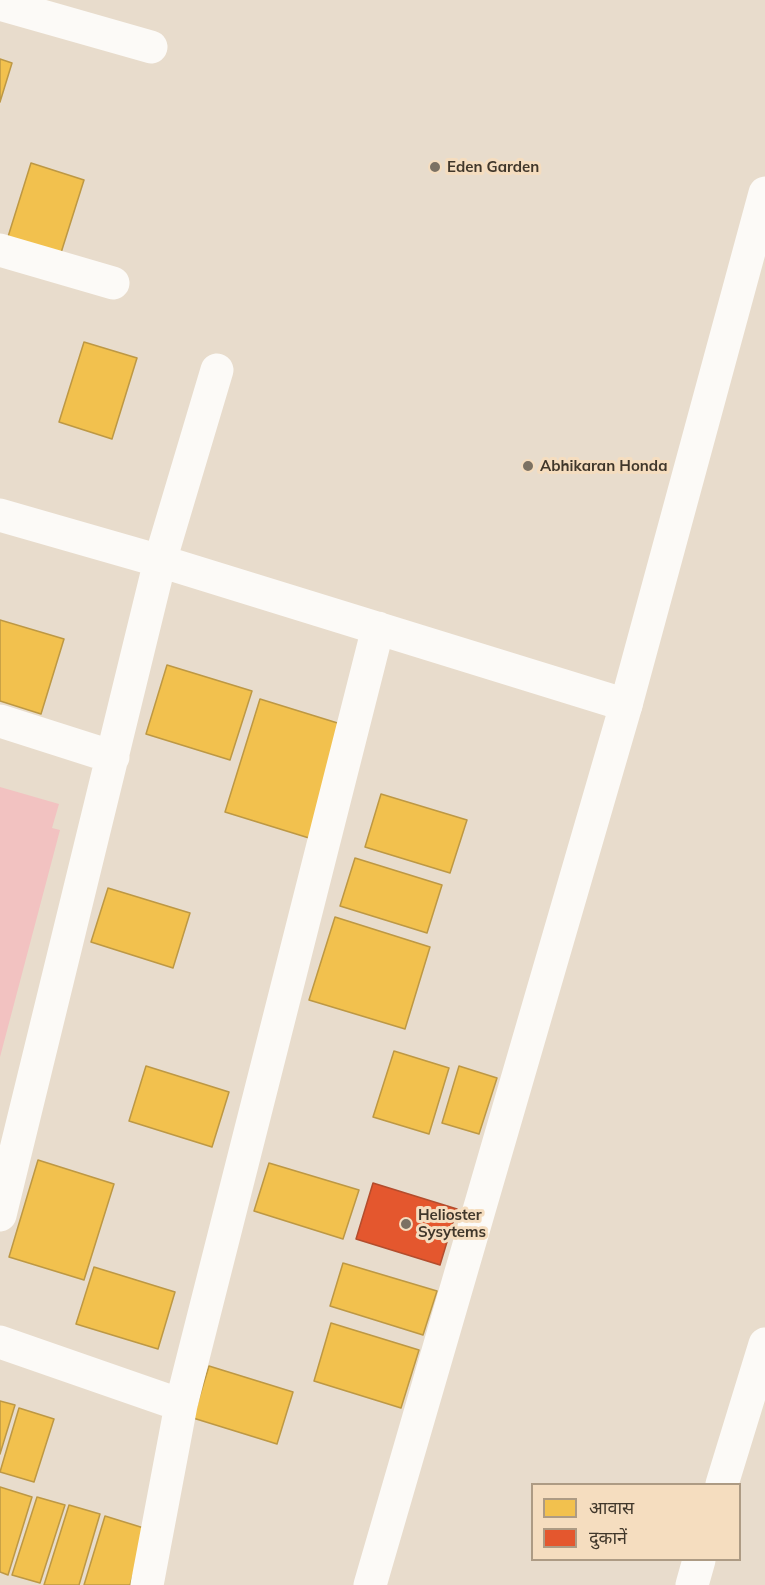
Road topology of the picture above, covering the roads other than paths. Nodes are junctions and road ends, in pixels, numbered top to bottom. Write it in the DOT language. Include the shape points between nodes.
graph roads {
  1 [pos="0,4"];
  2 [pos="151,47"];
  3 [pos="765,193"];
  4 [pos="0,250"];
  5 [pos="113,284"];
  6 [pos="216,370"];
  7 [pos="0,514"];
  8 [pos="160,561"];
  9 [pos="378,628"];
  10 [pos="626,705"];
  11 [pos="0,721"];
  12 [pos="113,757"];
  13 [pos="0,1215"];
  14 [pos="0,1342"];
  15 [pos="765,1344"];
  16 [pos="182,1405"];
  17 [pos="723,1483"];
  18 [pos="699,1561"];
  19 [pos="147,1585"];
  20 [pos="370,1585"];
  21 [pos="692,1585"];
  1 -- 2 [label="street"];
  3 -- 10 [label="street"];
  4 -- 5 [label="street"];
  6 -- 8 [label="street"];
  7 -- 8 [label="street"];
  8 -- 9 [label="street"];
  8 -- 12 [label="street"];
  9 -- 10 [label="street"];
  9 -- 16 [label="street"];
  10 -- 20 [label="street"];
  11 -- 12 [label="street"];
  12 -- 13 [label="street"];
  14 -- 16 [label="street"];
  15 -- 17 [label="street"];
  16 -- 19 [label="street"];
  18 -- 21 [label="street"];
}
